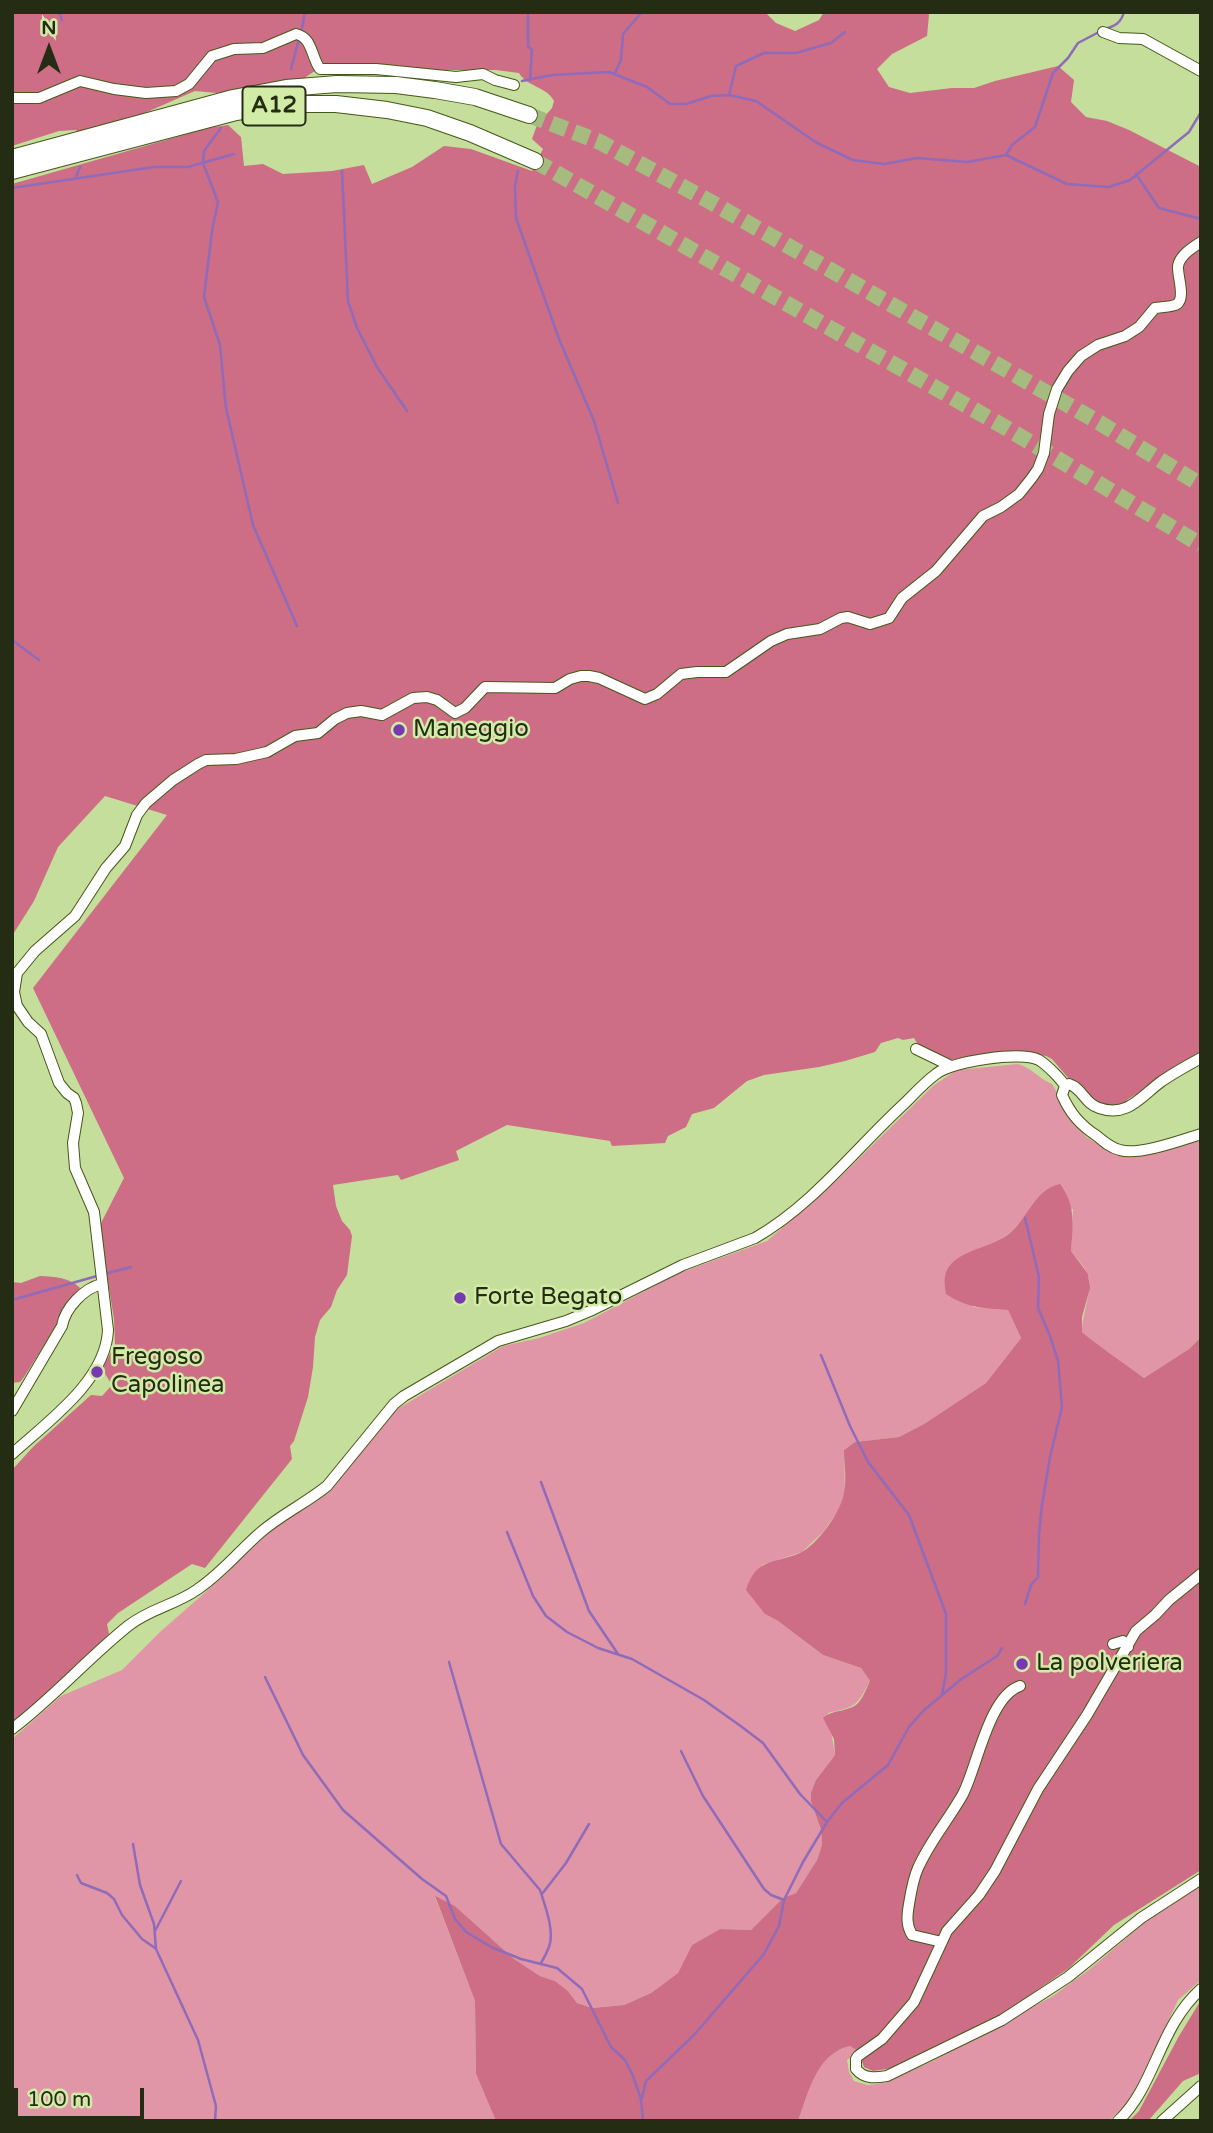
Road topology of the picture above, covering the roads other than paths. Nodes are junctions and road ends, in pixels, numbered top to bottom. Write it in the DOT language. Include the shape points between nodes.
graph roads {
  1 [pos="1103,32"];
  2 [pos="1201,71"];
  3 [pos="514,85"];
  4 [pos="12,97"];
  5 [pos="529,115"];
  6 [pos="12,158"];
  7 [pos="535,161"];
  8 [pos="12,172"];
  9 [pos="1201,242"];
  10 [pos="916,1049"];
  11 [pos="1201,1058"];
  12 [pos="951,1066"];
  13 [pos="1065,1086"];
  14 [pos="1201,1134"];
  15 [pos="102,1284"];
  16 [pos="12,1411"];
  17 [pos="12,1454"];
  18 [pos="1201,1574"];
  19 [pos="1113,1644"];
  20 [pos="1128,1647"];
  21 [pos="1020,1686"];
  22 [pos="12,1729"];
  23 [pos="1201,1879"];
  24 [pos="942,1942"];
  25 [pos="1201,1989"];
  26 [pos="1200,2086"];
  27 [pos="1118,2121"];
  28 [pos="1162,2121"];
  1 -- 2 [label="street" via="1143,39"];
  3 -- 4 [label="street" via="483,74 456,77 320,69 308,41 296,34 264,48 233,49 212,56 176,91 146,93 80,81 39,98"];
  5 -- 6 [label="highway, A12" via="475,97 435,90 337,83 233,99"];
  7 -- 8 [label="highway, A12" via="427,118 336,104 288,104 197,122"];
  9 -- 15 [label="street" via="1178,266 1177,305 1155,308 1125,336 1080,356 1057,389 1044,453 1031,480 1001,508 983,516 936,571 902,598 889,618 870,624 841,618 820,629 787,634 726,672 681,674 645,699 599,678 581,676 555,688 485,687 455,713 427,697 414,698 382,715 347,713 318,733 295,736 267,752 236,760 206,760 146,803 125,846 75,916 35,951 15,979 20,1012 43,1038 59,1083 76,1103 72,1143 78,1177 94,1212"];
  10 -- 12 [label="street"];
  11 -- 13 [label="street" via="1122,1109 1097,1108 1076,1086"];
  12 -- 13 [label="street" via="1015,1057 1038,1060"];
  12 -- 22 [label="street" via="936,1073 812,1195 768,1231 566,1321 498,1341 394,1404 327,1486 269,1526 195,1592 130,1625"];
  13 -- 14 [label="street" via="1062,1095 1085,1129 1122,1151"];
  15 -- 16 [label="street" via="70,1307"];
  15 -- 17 [label="street" via="108,1330 101,1359 72,1399"];
  18 -- 20 [label="street" via="1136,1631"];
  19 -- 20 [label="street" via="1124,1642"];
  20 -- 24 [label="street" via="1038,1789 995,1871"];
  21 -- 24 [label="street" via="998,1706 950,1823 936,1835 913,1881 908,1928 912,1936"];
  23 -- 24 [label="street" via="1002,2020 887,2076 859,2074 856,2059 882,2039 914,2003"];
  25 -- 27 [label="street" via="1186,2002 1137,2099"];
  26 -- 28 [label="street"];
}
